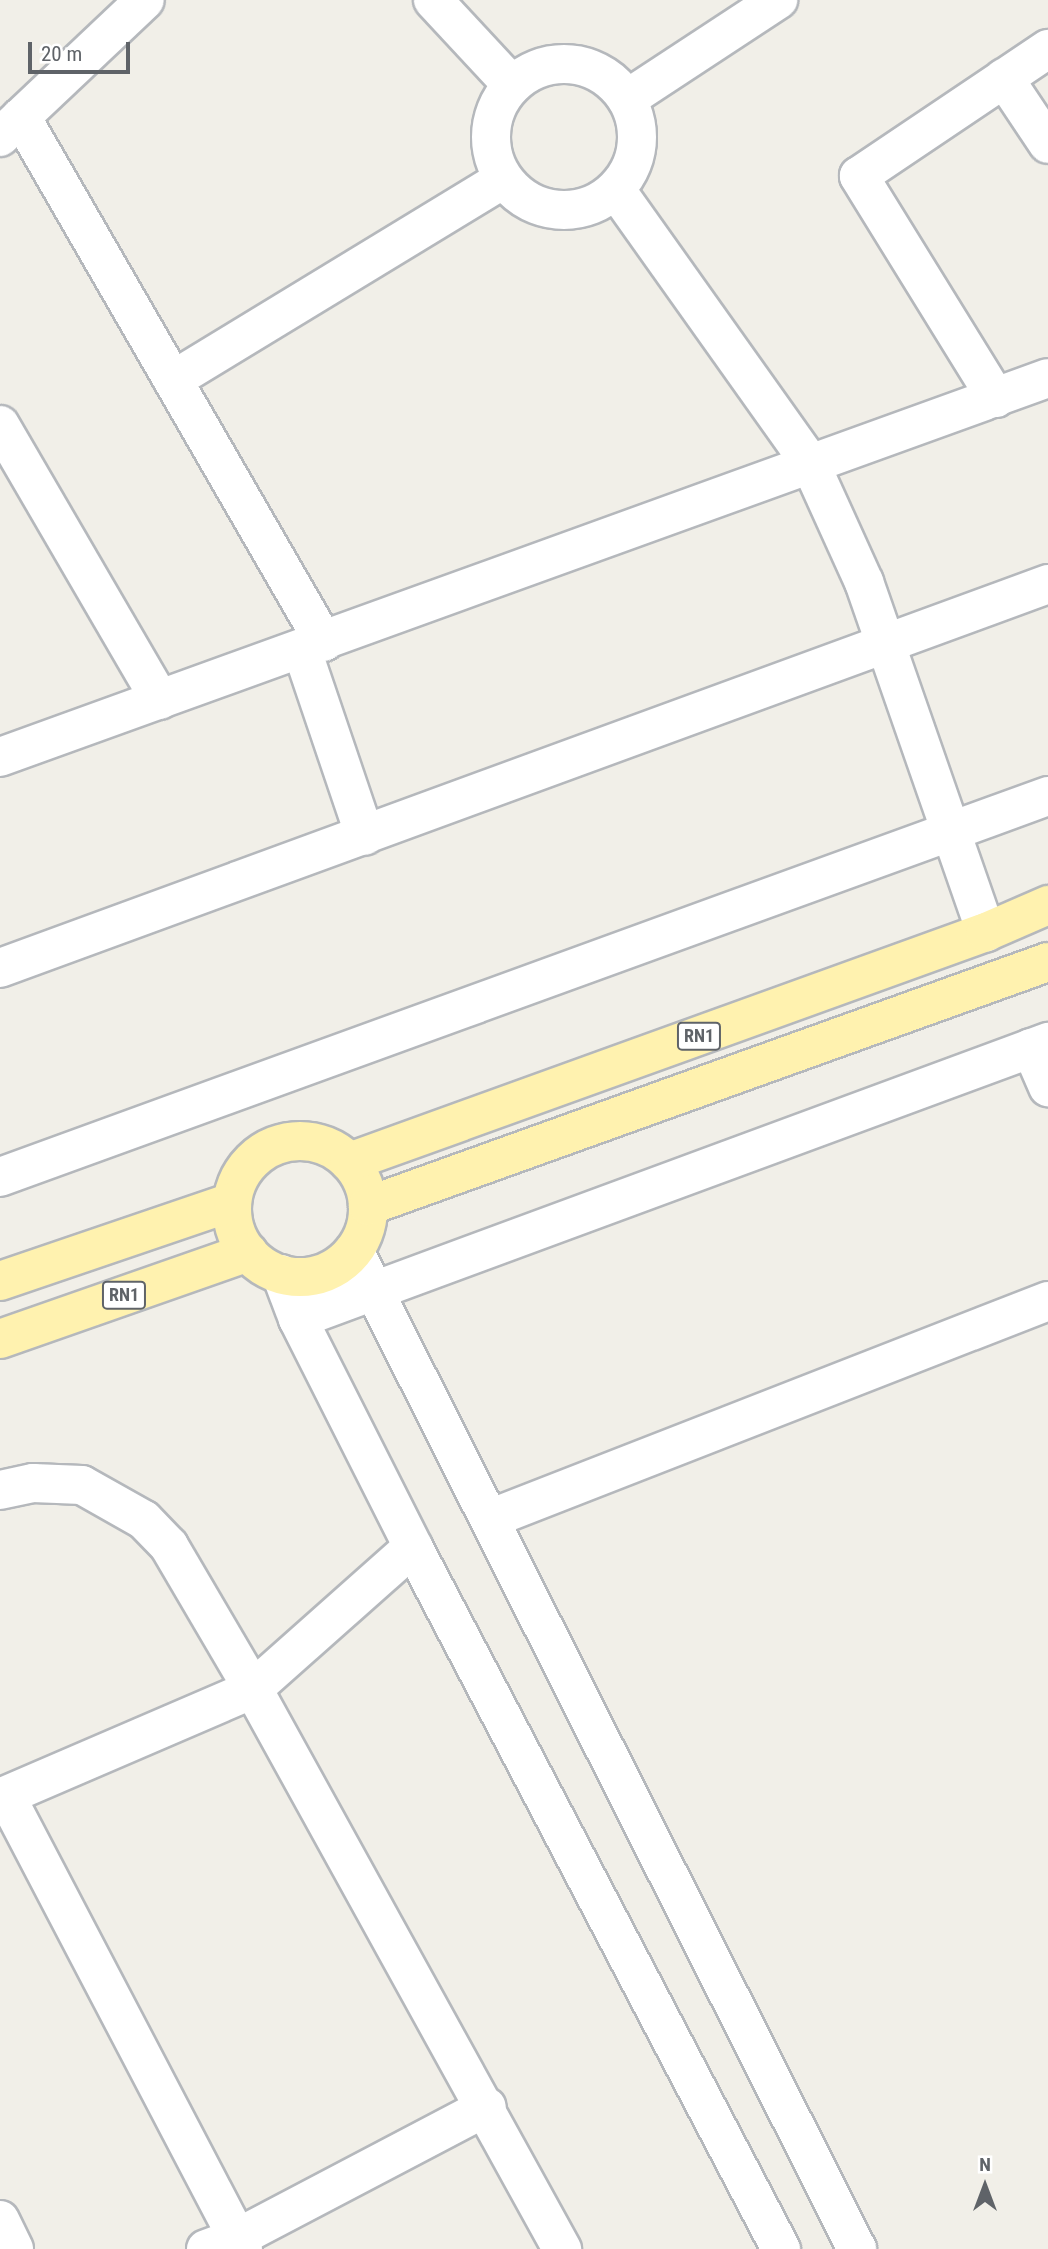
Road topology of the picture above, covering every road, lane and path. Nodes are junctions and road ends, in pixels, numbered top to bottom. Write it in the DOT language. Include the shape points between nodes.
graph roads {
  1 [pos="145,0"];
  2 [pos="433,0"];
  3 [pos="778,0"];
  4 [pos="1048,49"];
  5 [pos="1004,78"];
  6 [pos="512,85"];
  7 [pos="627,99"];
  8 [pos="11,127"];
  9 [pos="1048,144"];
  10 [pos="503,178"];
  11 [pos="615,190"];
  12 [pos="1048,378"];
  13 [pos="173,380"];
  14 [pos="996,398"];
  15 [pos="0,425"];
  16 [pos="810,463"];
  17 [pos="1048,584"];
  18 [pos="886,643"];
  19 [pos="313,646"];
  20 [pos="160,700"];
  21 [pos="0,757"];
  22 [pos="1048,796"];
  23 [pos="951,833"];
  24 [pos="365,836"];
  25 [pos="1048,905"];
  26 [pos="986,932"];
  27 [pos="1048,962"];
  28 [pos="0,968"];
  29 [pos="1040,1045"];
  30 [pos="1048,1087"];
  31 [pos="349,1162"];
  32 [pos="0,1177"];
  33 [pos="232,1202"];
  34 [pos="368,1206"];
  35 [pos="354,1251"];
  36 [pos="248,1252"];
  37 [pos="281,1274"];
  38 [pos="0,1281"];
  39 [pos="373,1290"];
  40 [pos="1048,1301"];
  41 [pos="298,1319"];
  42 [pos="0,1339"];
  43 [pos="0,1490"];
  44 [pos="492,1518"];
  45 [pos="413,1547"];
  46 [pos="253,1689"];
  47 [pos="3,1797"];
  48 [pos="487,2107"];
  49 [pos="0,2220"];
  50 [pos="229,2245"];
  51 [pos="14,2249"];
  52 [pos="562,2249"];
  53 [pos="781,2249"];
  54 [pos="857,2249"];
  1 -- 8 [label="street"];
  2 -- 6 [label="street"];
  3 -- 7 [label="street"];
  4 -- 5 [label="street"];
  5 -- 9 [label="street"];
  5 -- 14 [label="street" via="859,180"];
  6 -- 7 [label="street" via="534,70 559,65 586,67 609,79"];
  6 -- 10 [label="street" via="498,106 491,130 493,155"];
  7 -- 11 [label="street" via="636,122 637,146 630,170"];
  8 -- 13 [label="street"];
  10 -- 11 [label="street" via="521,197 544,208 569,211 594,204"];
  10 -- 13 [label="street"];
  11 -- 16 [label="street"];
  12 -- 14 [label="street"];
  13 -- 19 [label="street"];
  14 -- 16 [label="street"];
  15 -- 20 [label="street"];
  16 -- 18 [label="street" via="841,526"];
  16 -- 19 [label="street"];
  17 -- 18 [label="street"];
  18 -- 23 [label="street"];
  18 -- 24 [label="street"];
  19 -- 20 [label="street"];
  19 -- 24 [label="street"];
  20 -- 21 [label="street"];
  22 -- 23 [label="street"];
  23 -- 26 [label="street"];
  23 -- 32 [label="street"];
  24 -- 28 [label="street"];
  25 -- 26 [label="main road, RN1"];
  26 -- 31 [label="main road, RN1"];
  27 -- 34 [label="main road, RN1"];
  29 -- 30 [label="street"];
  29 -- 39 [label="street"];
  31 -- 33 [label="main road" via="340,1152 317,1142 292,1139 268,1147 249,1162 234,1184"];
  31 -- 34 [label="main road" via="363,1179"];
  33 -- 36 [label="main road" via="240,1244"];
  33 -- 38 [label="main road"];
  34 -- 35 [label="main road"];
  35 -- 37 [label="main road" via="333,1270 299,1279"];
  35 -- 39 [label="street"];
  36 -- 37 [label="main road" via="265,1269"];
  36 -- 42 [label="main road, RN1"];
  37 -- 41 [label="street"];
  39 -- 41 [label="street"];
  39 -- 44 [label="street"];
  40 -- 44 [label="street"];
  41 -- 45 [label="street"];
  43 -- 46 [label="street" via="33,1483 82,1485 144,1520 169,1546"];
  44 -- 54 [label="street"];
  45 -- 46 [label="street"];
  45 -- 53 [label="street"];
  46 -- 47 [label="street"];
  46 -- 48 [label="street"];
  47 -- 50 [label="street"];
  48 -- 50 [label="street"];
  48 -- 52 [label="street"];
  49 -- 51 [label="street"];
}
